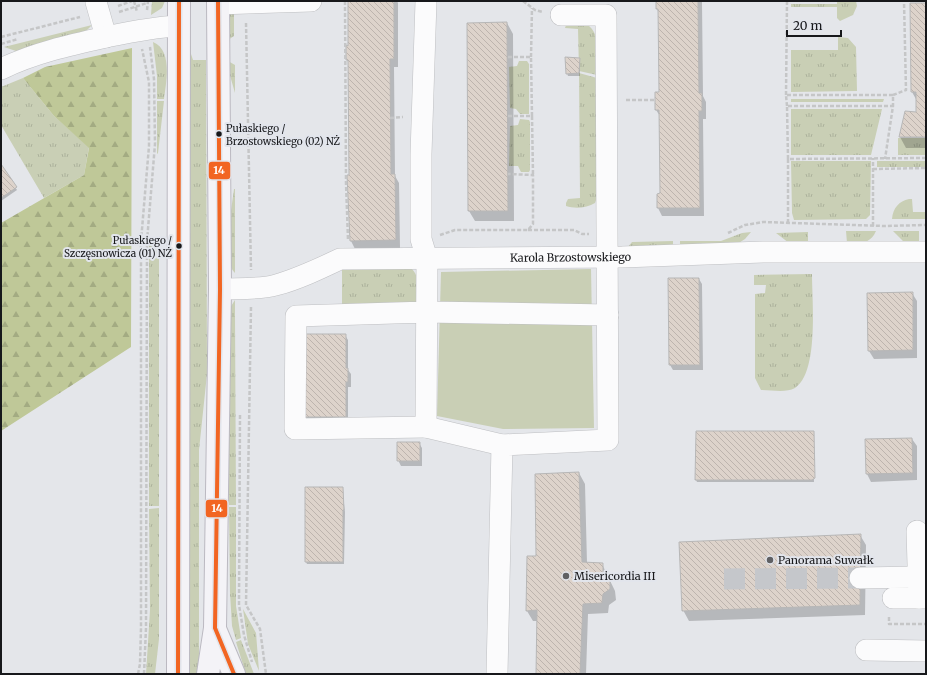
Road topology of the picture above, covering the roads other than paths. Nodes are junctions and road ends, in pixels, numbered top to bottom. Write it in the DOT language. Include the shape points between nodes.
graph roads {
  1 [pos="179,1"];
  2 [pos="311,1"];
  3 [pos="426,1"];
  4 [pos="218,2"];
  5 [pos="98,7"];
  6 [pos="606,8"];
  7 [pos="560,15"];
  8 [pos="178,26"];
  9 [pos="106,37"];
  10 [pos="1,69"];
  11 [pos="926,252"];
  12 [pos="608,256"];
  13 [pos="427,259"];
  14 [pos="220,288"];
  15 [pos="428,312"];
  16 [pos="608,315"];
  17 [pos="426,427"];
  18 [pos="502,445"];
  19 [pos="917,531"];
  20 [pos="918,577"];
  21 [pos="860,578"];
  22 [pos="893,598"];
  23 [pos="922,598"];
  24 [pos="215,628"];
  25 [pos="866,650"];
  26 [pos="926,650"];
  27 [pos="177,673"];
  28 [pos="208,674"];
  29 [pos="234,674"];
  30 [pos="497,674"];
  1 -- 8 [label="main road"];
  2 -- 4 [label="street"];
  3 -- 13 [label="street" via="421,239"];
  4 -- 14 [label="main road"];
  5 -- 9 [label="street"];
  6 -- 7 [label="street"];
  6 -- 12 [label="street"];
  8 -- 9 [label="street" via="144,28"];
  8 -- 27 [label="main road" via="180,253"];
  9 -- 10 [label="street" via="54,49"];
  11 -- 12 [label="street, Karola Brzostowskiego" via="763,252"];
  12 -- 13 [label="street, Karola Brzostowskiego"];
  12 -- 16 [label="street"];
  13 -- 14 [label="street, Karola Brzostowskiego" via="340,259 275,285 252,275"];
  13 -- 15 [label="street"];
  14 -- 24 [label="main road"];
  15 -- 16 [label="street"];
  15 -- 17 [label="street"];
  15 -- 17 [label="street" via="296,316 295,429"];
  16 -- 18 [label="street" via="608,440"];
  17 -- 18 [label="street"];
  18 -- 30 [label="street"];
  19 -- 20 [label="street"];
  20 -- 21 [label="street"];
  20 -- 23 [label="street"];
  22 -- 23 [label="street"];
  24 -- 28 [label="main road"];
  24 -- 29 [label="main road"];
  25 -- 26 [label="street"];
}
